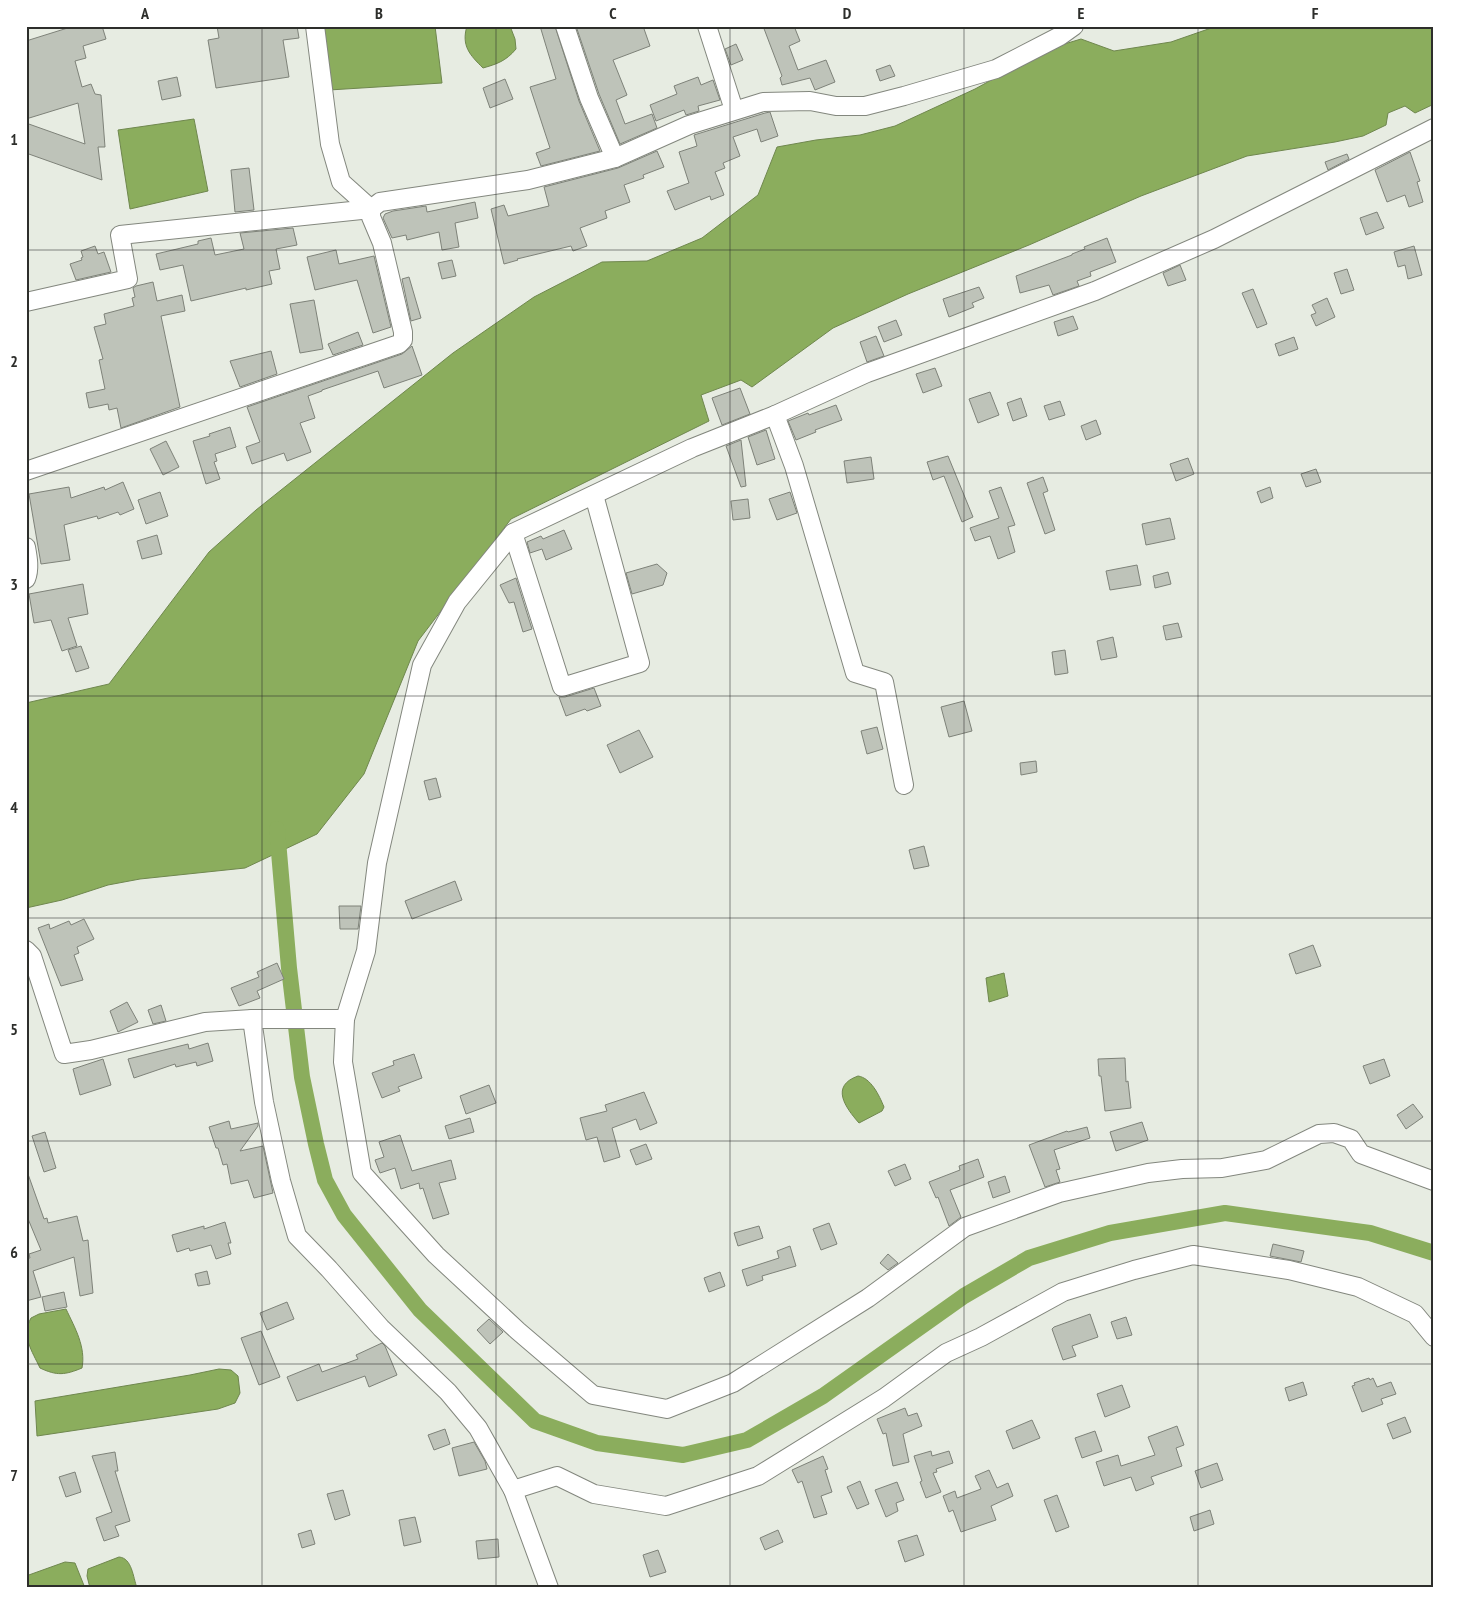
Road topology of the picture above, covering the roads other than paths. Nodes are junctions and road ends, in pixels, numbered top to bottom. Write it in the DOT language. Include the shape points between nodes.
graph roads {
  1 [pos="315,26"];
  2 [pos="565,26"];
  3 [pos="707,26"];
  4 [pos="1074,26"];
  5 [pos="734,110"];
  6 [pos="1434,128"];
  7 [pos="616,158"];
  8 [pos="371,209"];
  9 [pos="26,302"];
  10 [pos="775,415"];
  11 [pos="26,471"];
  12 [pos="594,495"];
  13 [pos="513,533"];
  14 [pos="26,547"];
  15 [pos="26,579"];
  16 [pos="904,785"];
  17 [pos="26,950"];
  18 [pos="252,1019"];
  19 [pos="345,1019"];
  20 [pos="1434,1181"];
  21 [pos="1434,1337"];
  22 [pos="513,1490"];
  23 [pos="549,1588"];
  1 -- 8 [label="street" via="330,144 341,182"];
  2 -- 7 [label="street" via="589,98"];
  3 -- 5 [label="street"];
  4 -- 5 [label="street" via="996,69 865,106 836,106 810,101 763,102"];
  5 -- 7 [label="street" via="689,125"];
  6 -- 10 [label="street" via="1214,238 1095,291 908,357"];
  7 -- 8 [label="street" via="528,180 380,202"];
  8 -- 9 [label="street" via="120,234 128,279"];
  8 -- 11 [label="street" via="403,332 403,340 399,344"];
  10 -- 12 [label="street" via="692,448"];
  10 -- 16 [label="street" via="794,466 855,672 884,682"];
  12 -- 13 [label="street"];
  12 -- 13 [label="street" via="640,662 562,687"];
  13 -- 19 [label="street" via="457,602 422,665 377,863 366,951"];
  14 -- 15 [label="street"];
  17 -- 18 [label="street" via="32,956 64,1054 206,1022"];
  18 -- 19 [label="street"];
  18 -- 22 [label="street" via="264,1102 297,1236 381,1328 448,1392 478,1428"];
  19 -- 20 [label="street" via="343,1062 362,1173 436,1255 593,1395 667,1409 734,1383 868,1298 965,1227 1059,1193 1148,1173 1222,1168 1266,1160 1319,1134 1334,1133 1351,1139 1361,1154"];
  21 -- 22 [label="street" via="1415,1314 1358,1287 1289,1270 1192,1255 1063,1292 946,1353 884,1398 758,1476 744,1481 666,1506 594,1494 557,1476"];
  22 -- 23 [label="street"];
}
